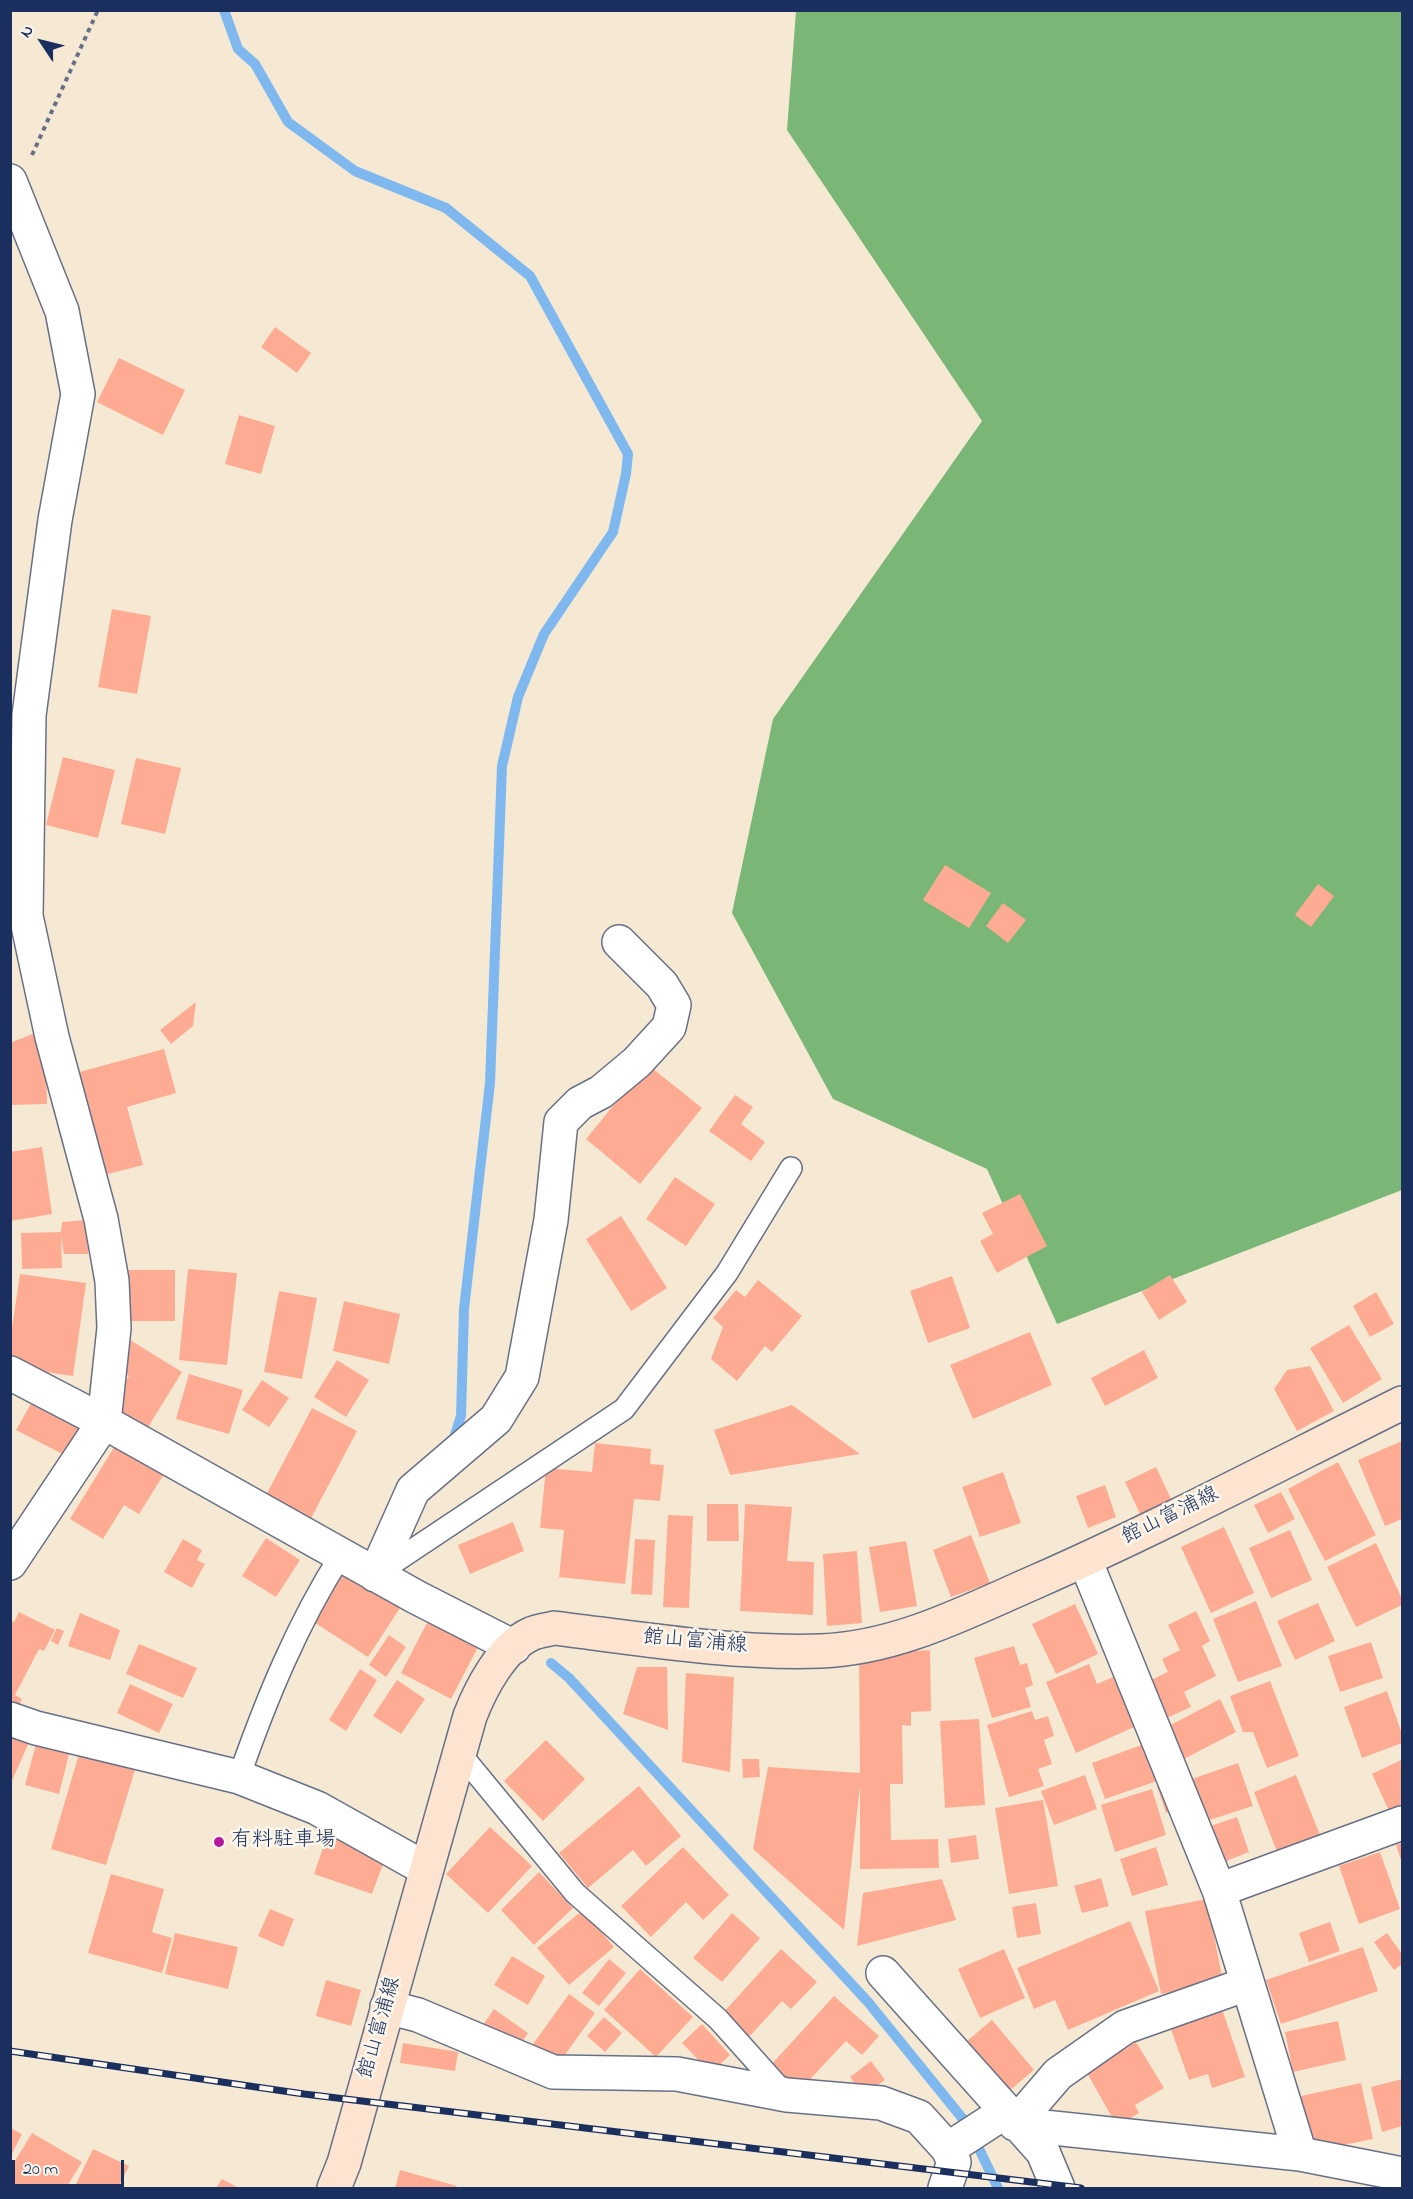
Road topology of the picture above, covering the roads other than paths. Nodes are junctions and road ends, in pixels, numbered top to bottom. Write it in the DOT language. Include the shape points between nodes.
graph roads {
  1 [pos="13,186"];
  2 [pos="20,713"];
  3 [pos="18,917"];
  4 [pos="619,942"];
  5 [pos="791,1168"];
  6 [pos="10,1373"];
  7 [pos="1402,1403"];
  8 [pos="104,1422"];
  9 [pos="341,1555"];
  10 [pos="1084,1560"];
  11 [pos="10,1563"];
  12 [pos="375,1575"];
  13 [pos="514,1647"];
  14 [pos="10,1719"];
  15 [pos="458,1751"];
  16 [pos="239,1777"];
  17 [pos="1402,1823"];
  18 [pos="426,1869"];
  19 [pos="1219,1890"];
  20 [pos="883,1973"];
  21 [pos="1247,1984"];
  22 [pos="387,2007"];
  23 [pos="787,2096"];
  24 [pos="1005,2118"];
  25 [pos="953,2146"];
  26 [pos="1300,2154"];
  27 [pos="1402,2174"];
  28 [pos="334,2188"];
  29 [pos="945,2188"];
  30 [pos="1058,2188"];
  1 -- 2 [label="street" via="62,311 78,394"];
  2 -- 3 [label="street"];
  3 -- 8 [label="street" via="101,1219 112,1281 114,1328"];
  4 -- 12 [label="street" via="662,984 674,1005 669,1028 637,1062 601,1092 580,1103 561,1122 551,1220 522,1377 496,1419 413,1490"];
  5 -- 12 [label="lane" via="727,1273 624,1409"];
  6 -- 8 [label="street"];
  7 -- 10 [label="main road, 館山富浦線"];
  8 -- 9 [label="street"];
  8 -- 11 [label="street"];
  9 -- 12 [label="street"];
  9 -- 16 [label="lane" via="273,1685"];
  10 -- 13 [label="main road, 館山富浦線" via="922,1632 851,1647 821,1651 710,1647 554,1628 530,1634"];
  10 -- 19 [label="street"];
  12 -- 13 [label="street"];
  13 -- 15 [label="main road, 館山富浦線" via="491,1672 478,1694"];
  14 -- 16 [label="street"];
  15 -- 18 [label="main road, 館山富浦線"];
  15 -- 23 [label="lane" via="575,1893 718,2019"];
  16 -- 18 [label="street" via="317,1808"];
  17 -- 19 [label="street"];
  18 -- 22 [label="main road, 館山富浦線"];
  19 -- 21 [label="street"];
  20 -- 24 [label="street"];
  21 -- 24 [label="street" via="1125,2027 1058,2074"];
  21 -- 26 [label="street"];
  22 -- 23 [label="street" via="418,2014 553,2072 677,2073"];
  22 -- 28 [label="main road, 館山富浦線"];
  23 -- 25 [label="street" via="881,2103 919,2117"];
  24 -- 25 [label="street"];
  24 -- 26 [label="street"];
  24 -- 30 [label="street" via="1043,2152"];
  25 -- 29 [label="street" via="954,2162"];
  26 -- 27 [label="street"];
}
